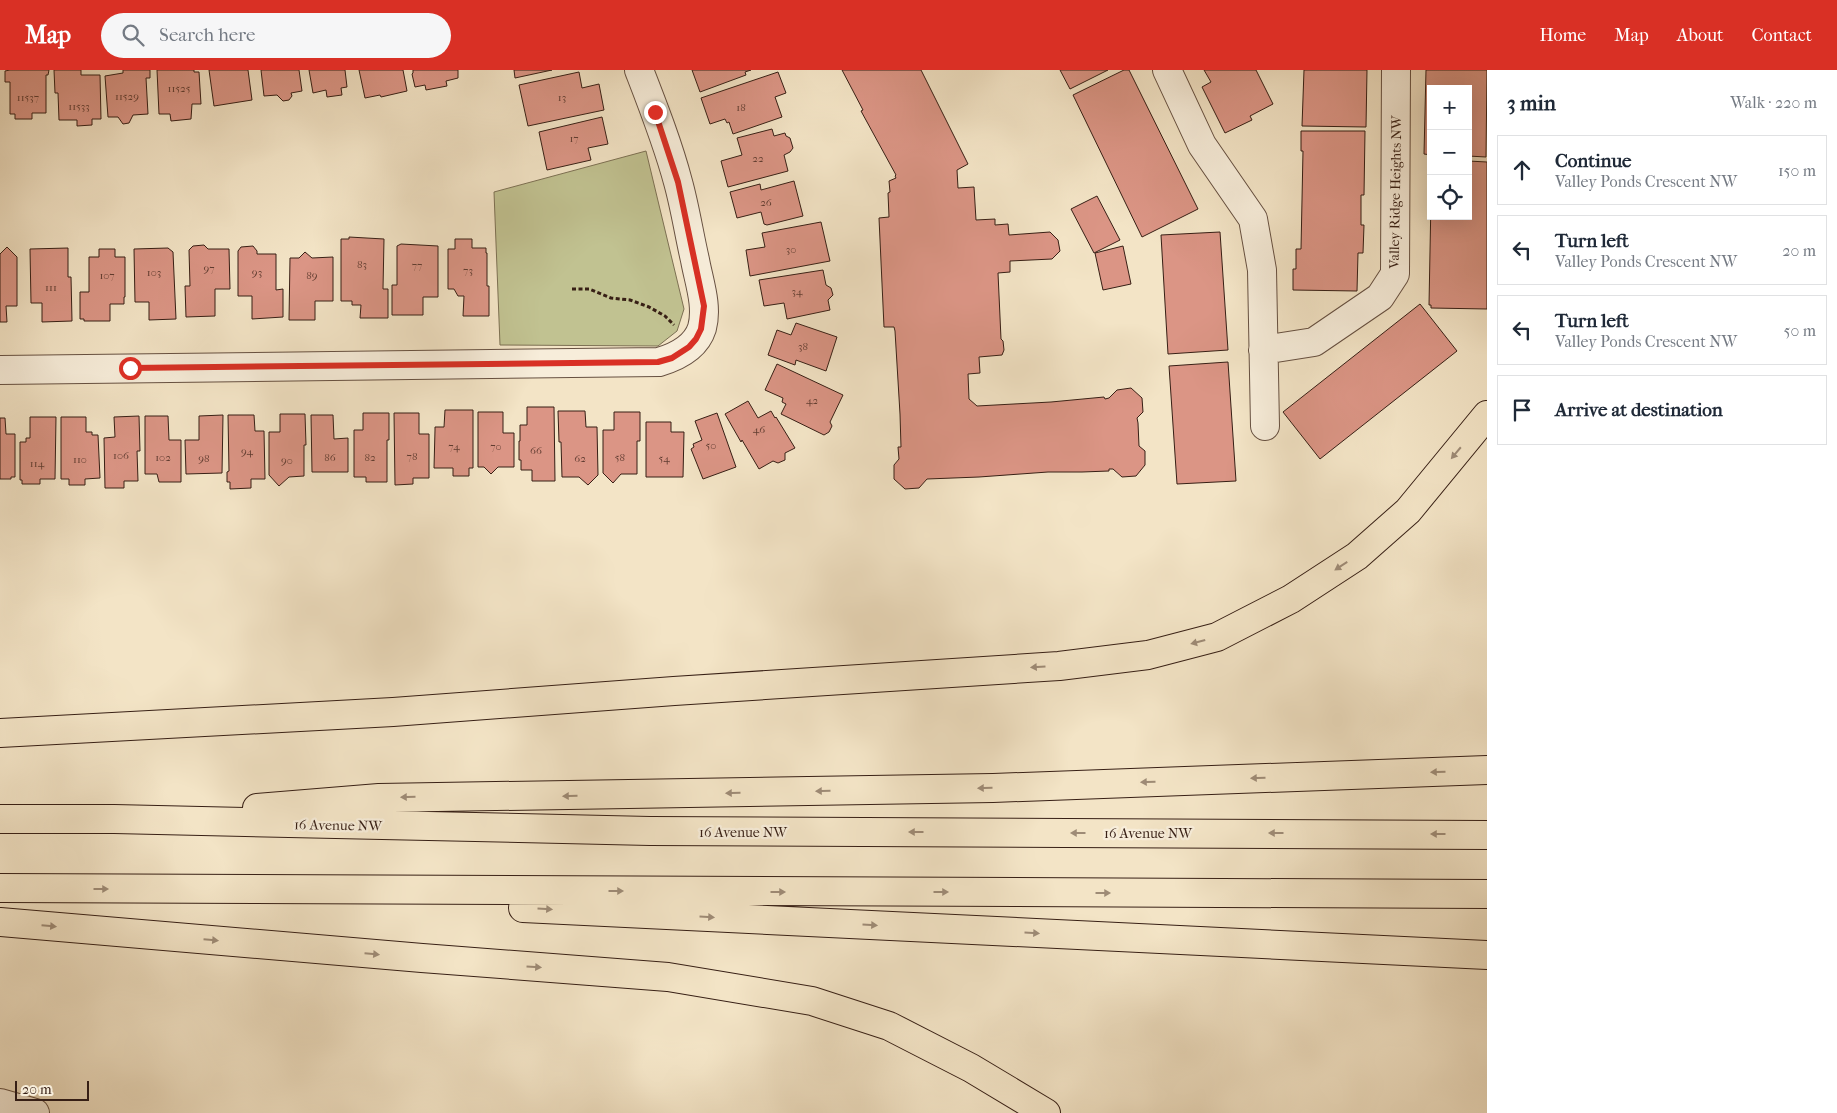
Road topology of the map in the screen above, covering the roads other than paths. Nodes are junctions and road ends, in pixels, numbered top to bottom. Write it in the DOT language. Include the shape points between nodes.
graph roads {
  1 [pos="639,70"];
  2 [pos="1168,70"];
  3 [pos="1396,70"];
  4 [pos="1263,350"];
  5 [pos="0,370"];
  6 [pos="1487,415"];
  7 [pos="1265,426"];
  8 [pos="0,733"];
  9 [pos="1487,770"];
  10 [pos="0,819"];
  11 [pos="114,819"];
  12 [pos="1487,835"];
  13 [pos="0,888"];
  14 [pos="234,889"];
  15 [pos="1487,894"];
  16 [pos="0,922"];
  17 [pos="1487,955"];
  18 [pos="0,1103"];
  19 [pos="36,1113"];
  20 [pos="1046,1113"];
  1 -- 5 [label="street" via="678,182 704,306 701,329 696,339 672,358 658,362"];
  2 -- 4 [label="street" via="1202,145 1253,219 1262,270"];
  3 -- 4 [label="street, Valley Ridge Heights NW" via="1395,274 1380,297 1314,342"];
  4 -- 7 [label="street"];
  6 -- 8 [label="highway, one-way" via="1408,511 1357,556 1291,599 1217,637 1148,655 1059,666 393,712"];
  9 -- 11 [label="highway, one-way" via="983,788 378,798"];
  10 -- 11 [label="highway, 16 Avenue NW"];
  12 -- 11 [label="highway, 16 Avenue NW, one-way" via="650,831"];
  13 -- 14 [label="highway, one-way"];
  14 -- 15 [label="highway, one-way"];
  14 -- 17 [label="highway, one-way" via="599,912"];
  16 -- 20 [label="highway, one-way" via="668,977 812,1001 889,1026 972,1068"];
  18 -- 19 [label="street"];
}
